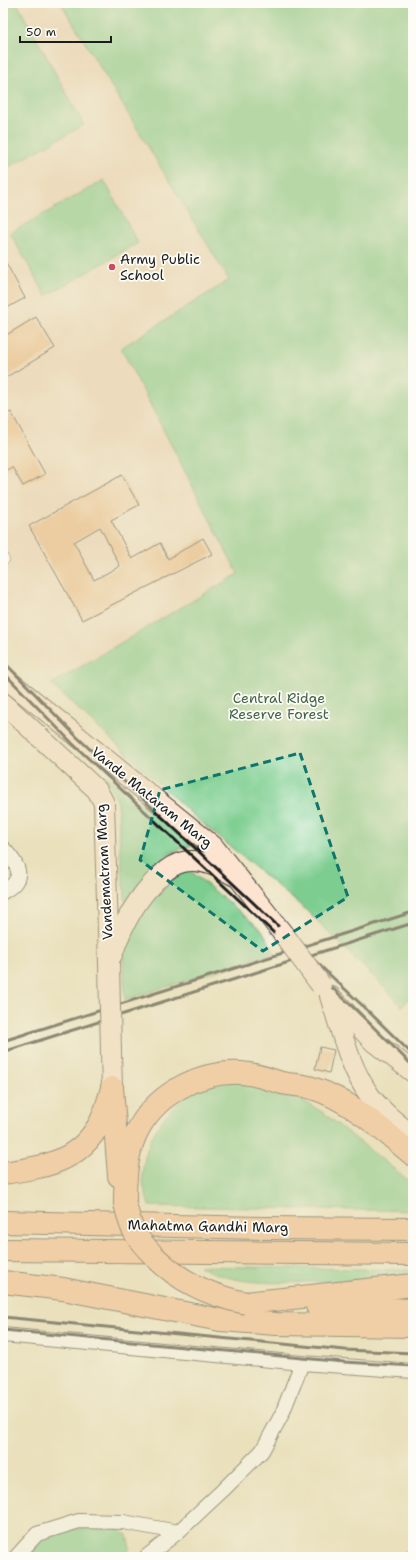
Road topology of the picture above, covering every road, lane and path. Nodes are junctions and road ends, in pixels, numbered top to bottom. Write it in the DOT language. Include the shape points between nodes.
graph roads {
  1 [pos="3,676"];
  2 [pos="3,703"];
  3 [pos="3,848"];
  4 [pos="240,880"];
  5 [pos="3,892"];
  6 [pos="109,964"];
  7 [pos="325,990"];
  8 [pos="413,1072"];
  9 [pos="282,1083"];
  10 [pos="112,1088"];
  11 [pos="413,1136"];
  12 [pos="125,1138"];
  13 [pos="413,1155"];
  14 [pos="413,1169"];
  15 [pos="3,1173"];
  16 [pos="3,1222"];
  17 [pos="413,1228"];
  18 [pos="3,1250"];
  19 [pos="413,1254"];
  20 [pos="3,1282"];
  21 [pos="413,1285"];
  22 [pos="246,1303"];
  23 [pos="413,1310"];
  24 [pos="413,1326"];
  25 [pos="3,1335"];
  26 [pos="302,1363"];
  27 [pos="413,1371"];
  28 [pos="178,1532"];
  29 [pos="16,1557"];
  30 [pos="146,1557"];
  1 -- 4 [label="main road, Vande Mataram Marg" via="213,846"];
  2 -- 6 [label="main road, Vandematram Marg" via="97,790 104,802"];
  3 -- 5 [label="street" via="13,859 19,874 16,882"];
  4 -- 6 [label="main road" via="213,865 199,861 181,862 168,869 139,898 128,915"];
  4 -- 7 [label="main road, Vande Mataram Marg, bridge"];
  6 -- 10 [label="main road, Vandematram Marg, bridge"];
  7 -- 8 [label="main road" via="374,1042"];
  7 -- 11 [label="main road" via="364,1087 380,1107"];
  9 -- 12 [label="main road" via="240,1073 215,1074 200,1078 175,1090 161,1101"];
  9 -- 13 [label="main road" via="312,1088 351,1107"];
  9 -- 14 [label="main road" via="331,1108"];
  10 -- 12 [label="main road"];
  10 -- 15 [label="main road" via="99,1124 90,1138 73,1153 54,1163"];
  12 -- 22 [label="main road, bridge" via="118,1172 133,1230 141,1242 176,1276 188,1283 213,1295"];
  16 -- 17 [label="main road, Mahatma Gandhi Marg" via="262,1228"];
  18 -- 19 [label="main road, Mahatma Gandhi Marg"];
  20 -- 24 [label="main road" via="63,1289 220,1320 276,1324"];
  21 -- 22 [label="main road"];
  22 -- 23 [label="main road"];
  25 -- 26 [label="street"];
  26 -- 27 [label="street"];
  26 -- 28 [label="street" via="282,1414 262,1451"];
  28 -- 29 [label="street" via="122,1522 79,1521 37,1534"];
  28 -- 30 [label="street"];
}
